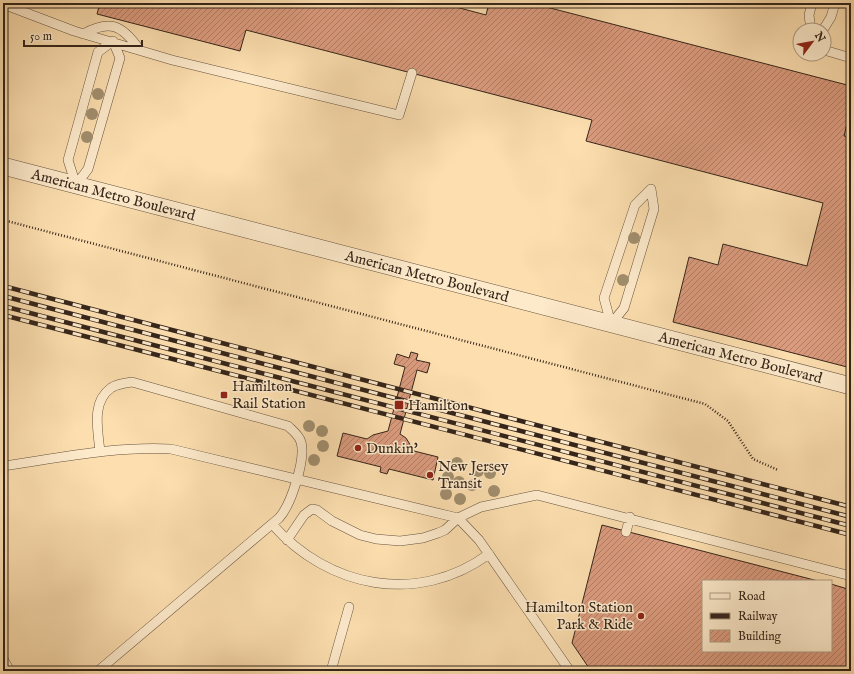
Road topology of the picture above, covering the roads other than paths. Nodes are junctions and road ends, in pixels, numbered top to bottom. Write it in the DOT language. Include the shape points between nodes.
graph roads {
  1 [pos="812,3"];
  2 [pos="835,3"];
  3 [pos="3,4"];
  4 [pos="809,22"];
  5 [pos="828,22"];
  6 [pos="83,34"];
  7 [pos="113,41"];
  8 [pos="139,49"];
  9 [pos="832,52"];
  10 [pos="851,58"];
  11 [pos="412,73"];
  12 [pos="3,166"];
  13 [pos="76,185"];
  14 [pos="611,324"];
  15 [pos="851,386"];
  16 [pos="100,452"];
  17 [pos="3,466"];
  18 [pos="296,479"];
  19 [pos="630,517"];
  20 [pos="458,518"];
  21 [pos="272,524"];
  22 [pos="626,532"];
  23 [pos="287,540"];
  24 [pos="489,554"];
  25 [pos="851,576"];
  26 [pos="349,607"];
  27 [pos="3,659"];
  28 [pos="10,671"];
  29 [pos="98,671"];
  30 [pos="331,671"];
  31 [pos="570,671"];
  1 -- 4 [label="lane"];
  2 -- 5 [label="lane"];
  3 -- 6 [label="lane"];
  6 -- 7 [label="lane"];
  6 -- 8 [label="lane" via="102,25 112,26 130,36"];
  7 -- 8 [label="lane"];
  7 -- 13 [label="lane" via="120,58 88,169"];
  7 -- 13 [label="lane" via="98,52 68,160"];
  8 -- 11 [label="lane" via="172,60 400,115"];
  9 -- 10 [label="lane"];
  12 -- 13 [label="street, American Metro Boulevard"];
  13 -- 14 [label="street, American Metro Boulevard"];
  14 -- 14 [label="lane" via="624,308 654,209 650,189 635,205 604,298"];
  14 -- 15 [label="street, American Metro Boulevard"];
  16 -- 17 [label="lane"];
  16 -- 18 [label="lane" via="143,448 172,449"];
  16 -- 18 [label="lane" via="97,415 100,398 112,387 132,382 288,426 301,442 302,452"];
  18 -- 20 [label="lane"];
  18 -- 21 [label="lane" via="286,509"];
  19 -- 20 [label="lane" via="537,494 481,508"];
  19 -- 22 [label="lane"];
  19 -- 25 [label="lane"];
  20 -- 23 [label="lane" via="445,530 431,536 392,541 353,532 312,509 304,515"];
  20 -- 24 [label="lane"];
  21 -- 23 [label="lane"];
  21 -- 29 [label="lane"];
  23 -- 24 [label="lane" via="312,560 335,571 352,578 384,584 437,579 467,568"];
  24 -- 31 [label="lane"];
  26 -- 30 [label="lane"];
  27 -- 28 [label="lane"];
}
